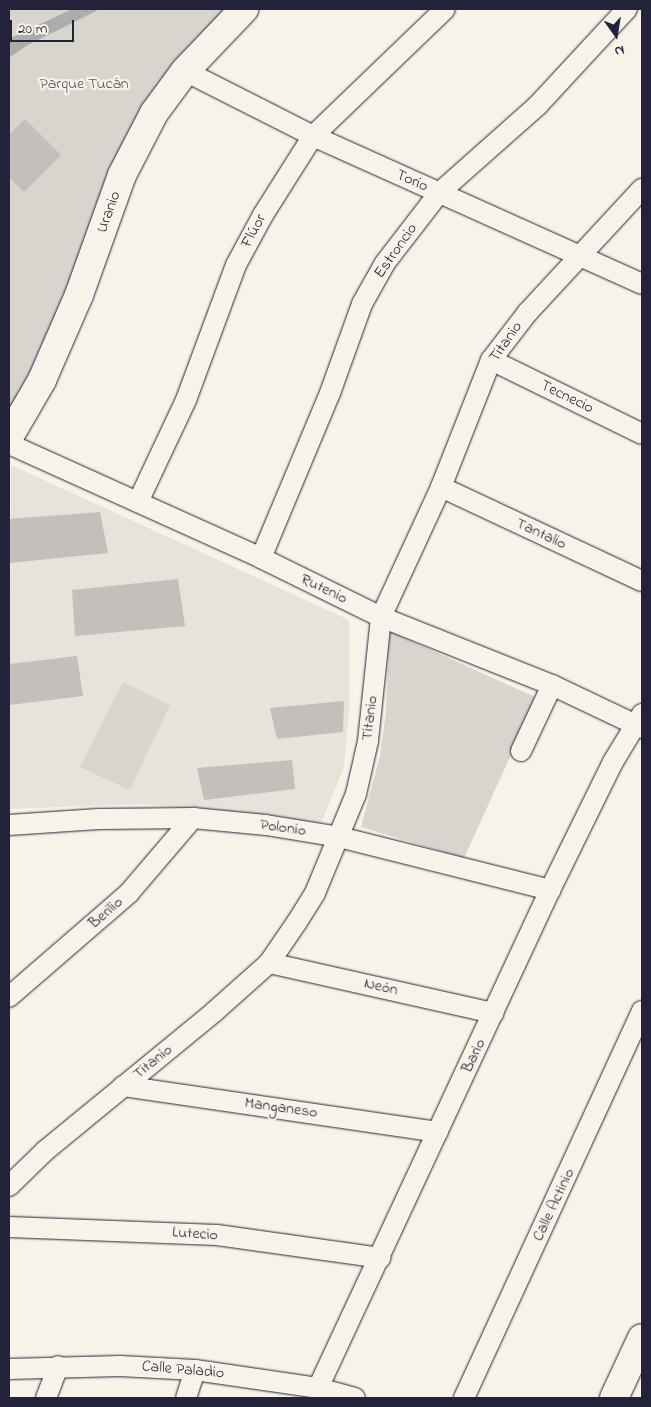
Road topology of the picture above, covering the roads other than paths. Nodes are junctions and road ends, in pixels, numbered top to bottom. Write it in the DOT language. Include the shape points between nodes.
graph roads {
  1 [pos="219,9"];
  2 [pos="244,9"];
  3 [pos="445,9"];
  4 [pos="627,9"];
  5 [pos="185,71"];
  6 [pos="313,136"];
  7 [pos="642,189"];
  8 [pos="439,193"];
  9 [pos="579,257"];
  10 [pos="642,284"];
  11 [pos="491,360"];
  12 [pos="642,434"];
  13 [pos="9,438"];
  14 [pos="9,444"];
  15 [pos="441,487"];
  16 [pos="138,502"];
  17 [pos="261,558"];
  18 [pos="642,581"];
  19 [pos="381,617"];
  20 [pos="552,685"];
  21 [pos="640,722"];
  22 [pos="521,751"];
  23 [pos="193,818"];
  24 [pos="9,825"];
  25 [pos="339,837"];
  26 [pos="550,890"];
  27 [pos="269,963"];
  28 [pos="9,997"];
  29 [pos="642,1012"];
  30 [pos="494,1013"];
  31 [pos="123,1086"];
  32 [pos="438,1132"];
  33 [pos="9,1186"];
  34 [pos="9,1227"];
  35 [pos="380,1258"];
  36 [pos="642,1338"];
  37 [pos="58,1366"];
  38 [pos="9,1369"];
  39 [pos="195,1370"];
  40 [pos="318,1388"];
  41 [pos="46,1398"];
  42 [pos="186,1398"];
  43 [pos="355,1398"];
  44 [pos="464,1398"];
  45 [pos="614,1398"];
  1 -- 5 [label="street"];
  2 -- 5 [label="street, Uranio"];
  3 -- 6 [label="street, Flúor"];
  4 -- 8 [label="street, Estroncio" via="538,105"];
  5 -- 6 [label="street, Torio"];
  5 -- 13 [label="street, Uranio" via="154,113 122,175 42,380"];
  6 -- 8 [label="street, Torio"];
  6 -- 16 [label="street, Flúor" via="263,214 236,265 186,400"];
  7 -- 9 [label="street, Titanio"];
  8 -- 9 [label="street, Torio"];
  8 -- 17 [label="street, Estroncio" via="385,263 362,304 330,393"];
  9 -- 10 [label="street, Torio"];
  9 -- 11 [label="street, Titanio" via="528,312"];
  11 -- 12 [label="street, Tecnecio"];
  11 -- 15 [label="street, Titanio"];
  14 -- 16 [label="street, Rutenio"];
  15 -- 18 [label="street, Tantalio"];
  15 -- 19 [label="street, Titanio"];
  16 -- 17 [label="street, Rutenio"];
  17 -- 19 [label="street, Rutenio"];
  19 -- 20 [label="street, Rutenio"];
  19 -- 25 [label="street, Titanio" via="368,741 356,794"];
  20 -- 21 [label="street, Rutenio"];
  20 -- 22 [label="street"];
  21 -- 26 [label="street, Bario"];
  23 -- 24 [label="street, Polonio" via="99,819"];
  23 -- 25 [label="street, Polonio"];
  23 -- 28 [label="street, Berilio" via="129,892"];
  25 -- 26 [label="street, Polonio"];
  25 -- 27 [label="street, Titanio" via="315,893"];
  26 -- 30 [label="street, Bario"];
  27 -- 30 [label="street, Neón"];
  27 -- 31 [label="street, Titanio"];
  29 -- 44 [label="street, Calle Actinio"];
  30 -- 32 [label="street, Bario"];
  31 -- 32 [label="street, Manganeso"];
  31 -- 33 [label="street, Titanio"];
  32 -- 35 [label="street, Bario"];
  34 -- 35 [label="street, Lutecio" via="217,1236"];
  35 -- 40 [label="street, Bario"];
  36 -- 45 [label="street"];
  37 -- 38 [label="street, Calle Paladio"];
  37 -- 39 [label="street, Calle Paladio"];
  37 -- 41 [label="street"];
  39 -- 40 [label="street, Calle Paladio"];
  39 -- 42 [label="street"];
  40 -- 43 [label="street, Calle Paladio"];
}
